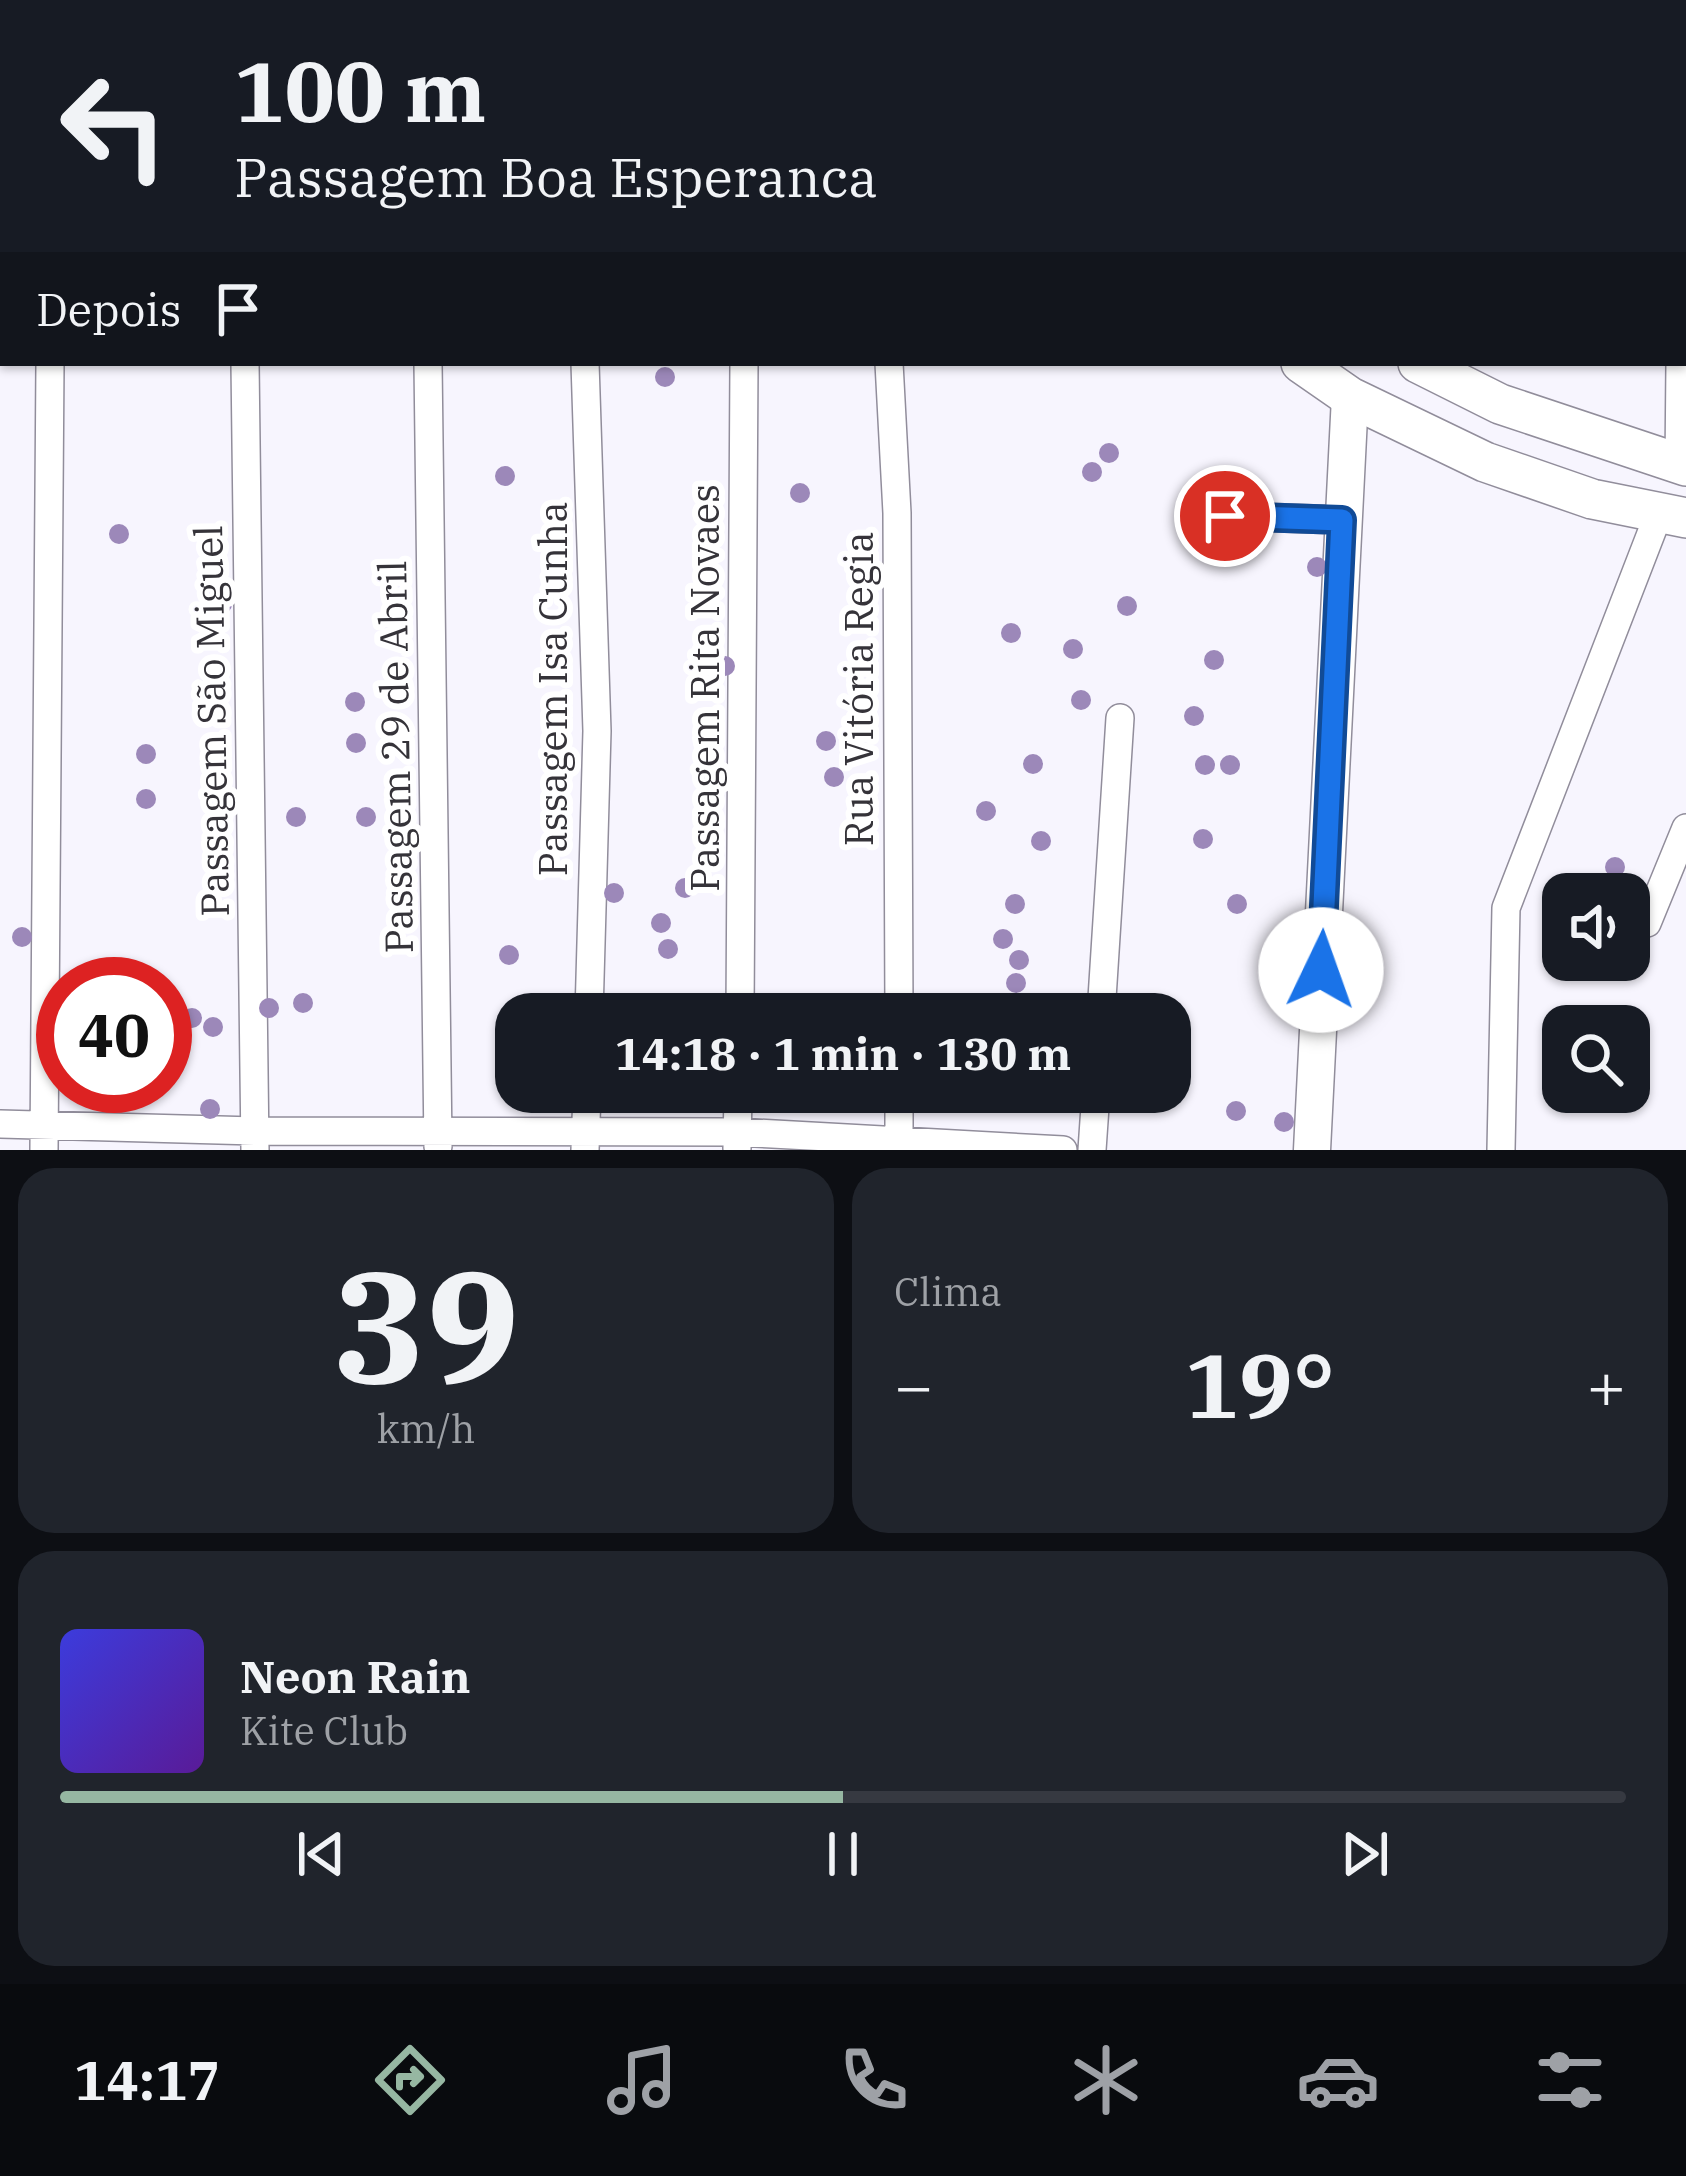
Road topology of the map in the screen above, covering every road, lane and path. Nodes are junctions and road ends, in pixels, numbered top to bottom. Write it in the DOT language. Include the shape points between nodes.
graph roads {
  1 [pos="50,366"];
  2 [pos="245,366"];
  3 [pos="428,366"];
  4 [pos="585,366"];
  5 [pos="744,366"];
  6 [pos="889,366"];
  7 [pos="1305,366"];
  8 [pos="1424,366"];
  9 [pos="1680,366"];
  10 [pos="1350,397"];
  11 [pos="1681,459"];
  12 [pos="1672,515"];
  13 [pos="1225,516"];
  14 [pos="1342,520"];
  15 [pos="1120,718"];
  16 [pos="1686,828"];
  17 [pos="1650,916"];
  18 [pos="590,993"];
  19 [pos="740,993"];
  20 [pos="898,993"];
  21 [pos="1102,993"];
  22 [pos="899,1113"];
  23 [pos="1095,1113"];
  24 [pos="0,1124"];
  25 [pos="45,1137"];
  26 [pos="255,1140"];
  27 [pos="585,1140"];
  28 [pos="439,1141"];
  29 [pos="737,1141"];
  30 [pos="899,1144"];
  31 [pos="1063,1150"];
  32 [pos="1092,1150"];
  33 [pos="1312,1150"];
  34 [pos="1501,1150"];
  1 -- 25 [label="street"];
  2 -- 26 [label="street, Passagem São Miguel"];
  3 -- 28 [label="street, Passagem 29 de Abril"];
  4 -- 18 [label="street, Passagem Isa Cunha" via="598,731"];
  5 -- 19 [label="street, Passagem Rita Novaes"];
  6 -- 20 [label="street, Rua Vitória Regia"];
  7 -- 10 [label="main road"];
  8 -- 11 [label="main road" via="1500,404"];
  9 -- 11 [label="street"];
  10 -- 12 [label="main road" via="1485,462 1592,499"];
  10 -- 14 [label="street"];
  12 -- 34 [label="street" via="1506,908"];
  13 -- 14 [label="street"];
  14 -- 33 [label="street"];
  15 -- 21 [label="street"];
  16 -- 17 [label="street"];
  22 -- 30 [label="street"];
  23 -- 32 [label="street"];
  24 -- 25 [label="street"];
  25 -- 26 [label="street"];
  26 -- 28 [label="street"];
  27 -- 28 [label="street"];
  27 -- 29 [label="street"];
  29 -- 30 [label="street"];
  30 -- 31 [label="street"];
}
